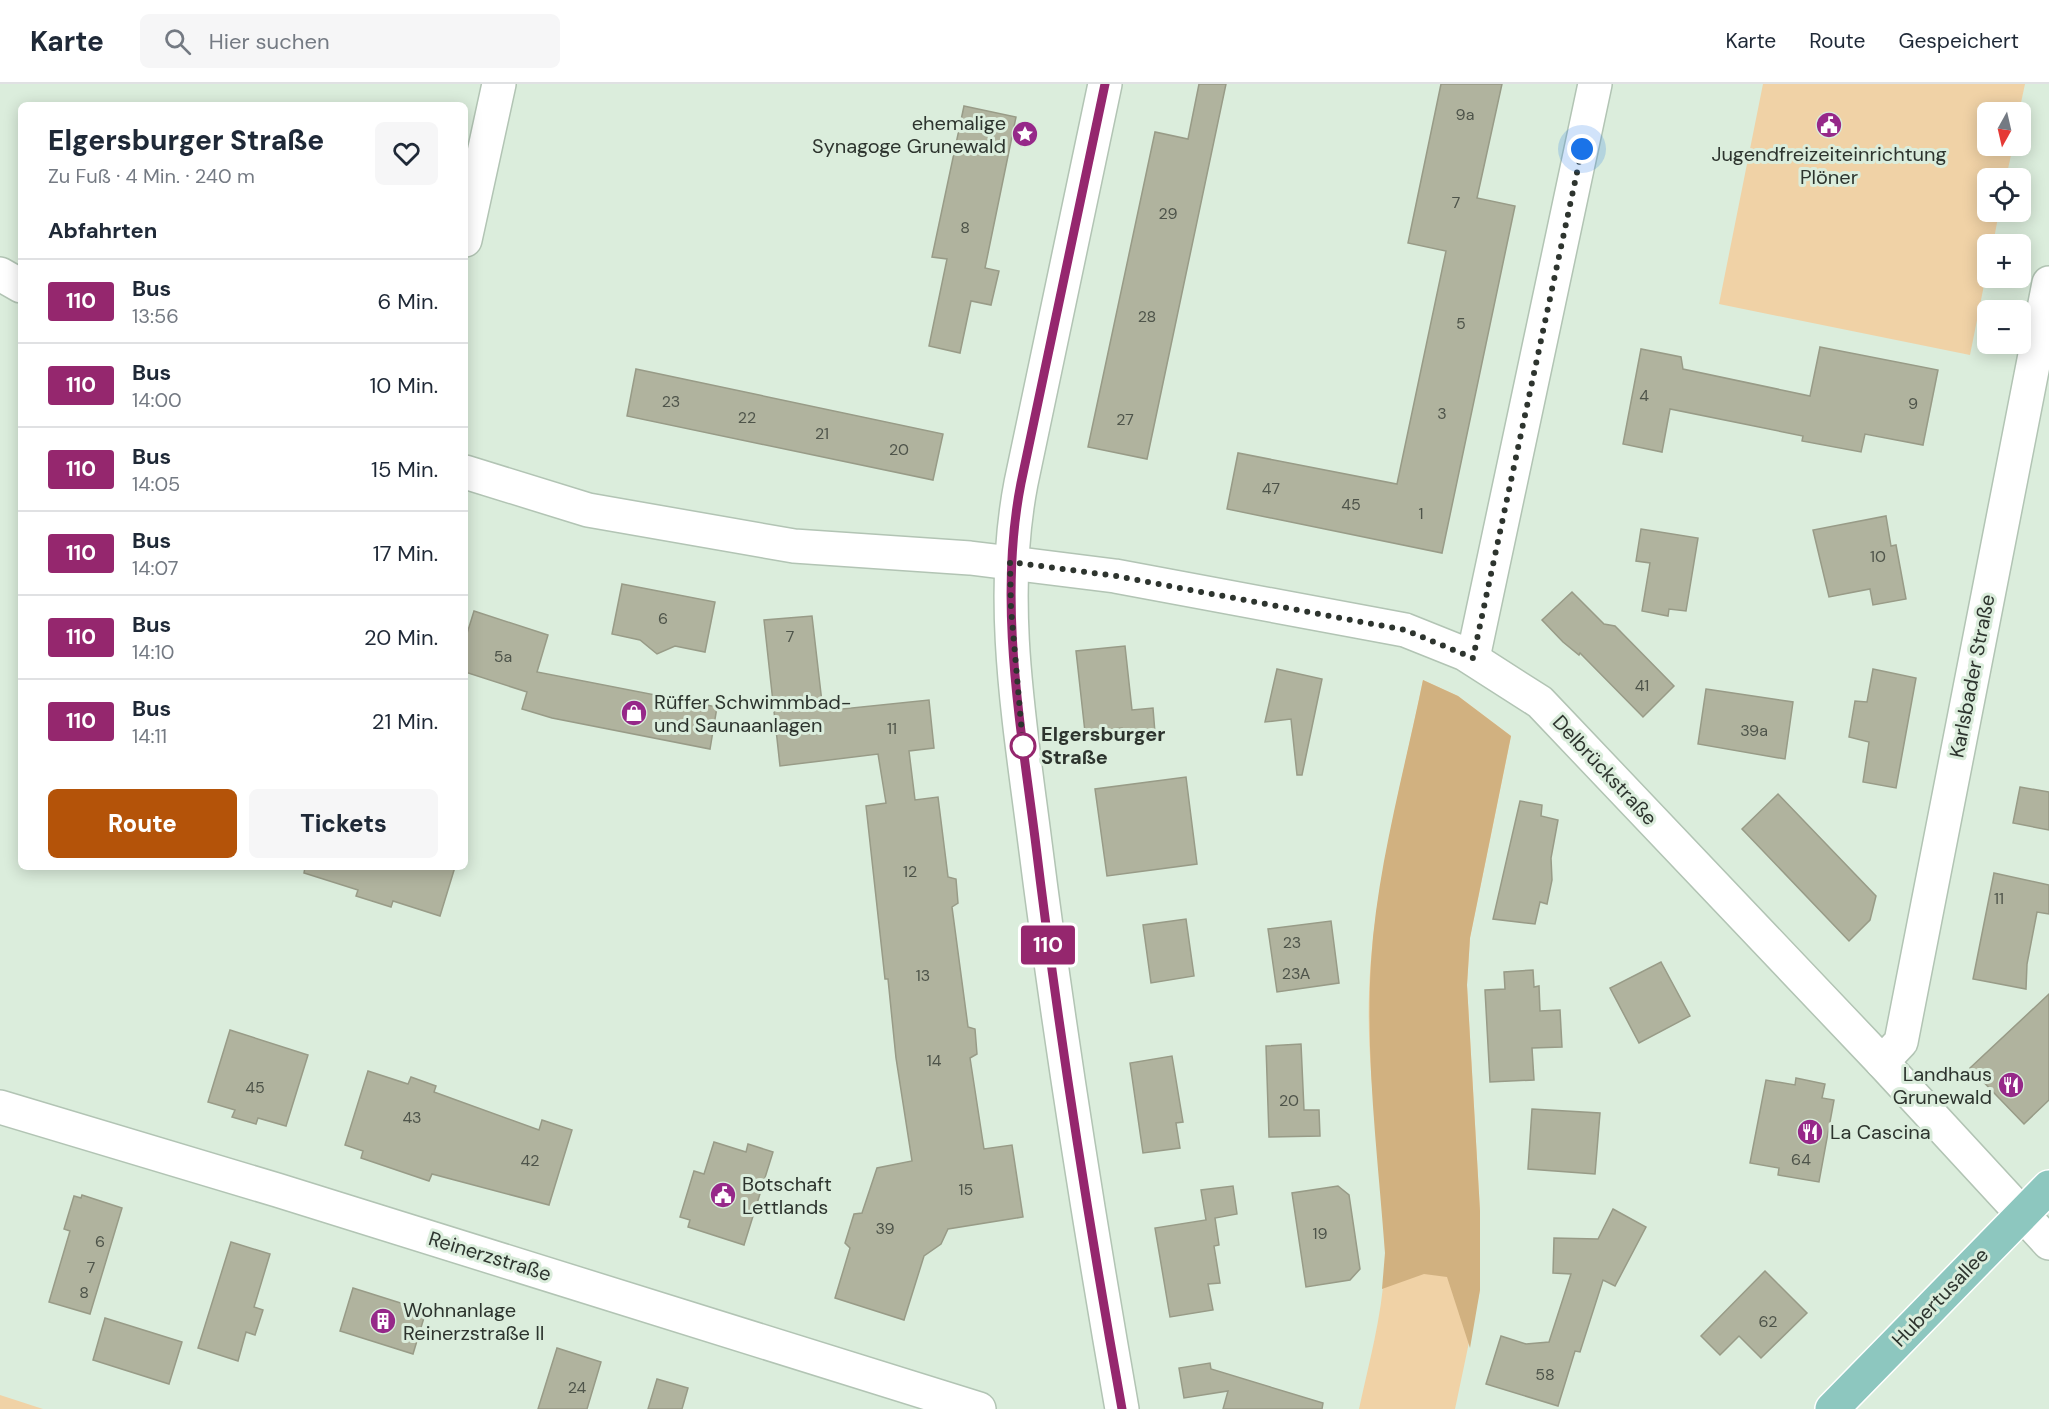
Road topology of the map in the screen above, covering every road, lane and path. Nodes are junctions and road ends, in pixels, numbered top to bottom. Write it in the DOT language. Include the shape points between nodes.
graph roads {
  1 [pos="499,84"];
  2 [pos="1105,84"];
  3 [pos="1595,84"];
  4 [pos="468,226"];
  5 [pos="0,274"];
  6 [pos="2049,283"];
  7 [pos="18,284"];
  8 [pos="468,473"];
  9 [pos="1010,562"];
  10 [pos="1473,658"];
  11 [pos="1882,1062"];
  12 [pos="0,1107"];
  13 [pos="2049,1187"];
  14 [pos="2021,1214"];
  15 [pos="2049,1243"];
  16 [pos="979,1409"];
  17 [pos="1122,1409"];
  18 [pos="1832,1409"];
  1 -- 4 [label="street"];
  2 -- 9 [label="street" via="1021,483"];
  3 -- 10 [label="street"];
  5 -- 7 [label="street"];
  6 -- 11 [label="street, Karlsbader Straße" via="1901,1042"];
  8 -- 9 [label="street" via="588,510 783,544"];
  9 -- 10 [label="street, Delbrückstraße" via="1116,576 1405,630"];
  9 -- 17 [label="street" via="1023,746 1058,1021"];
  10 -- 11 [label="street, Delbrückstraße" via="1540,702"];
  11 -- 14 [label="street, Delbrückstraße"];
  12 -- 16 [label="street, Reinerzstraße"];
  13 -- 14 [label="main road, Hubertusallee"];
  14 -- 15 [label="street, Delbrückstraße"];
  14 -- 18 [label="main road, Hubertusallee"];
}
